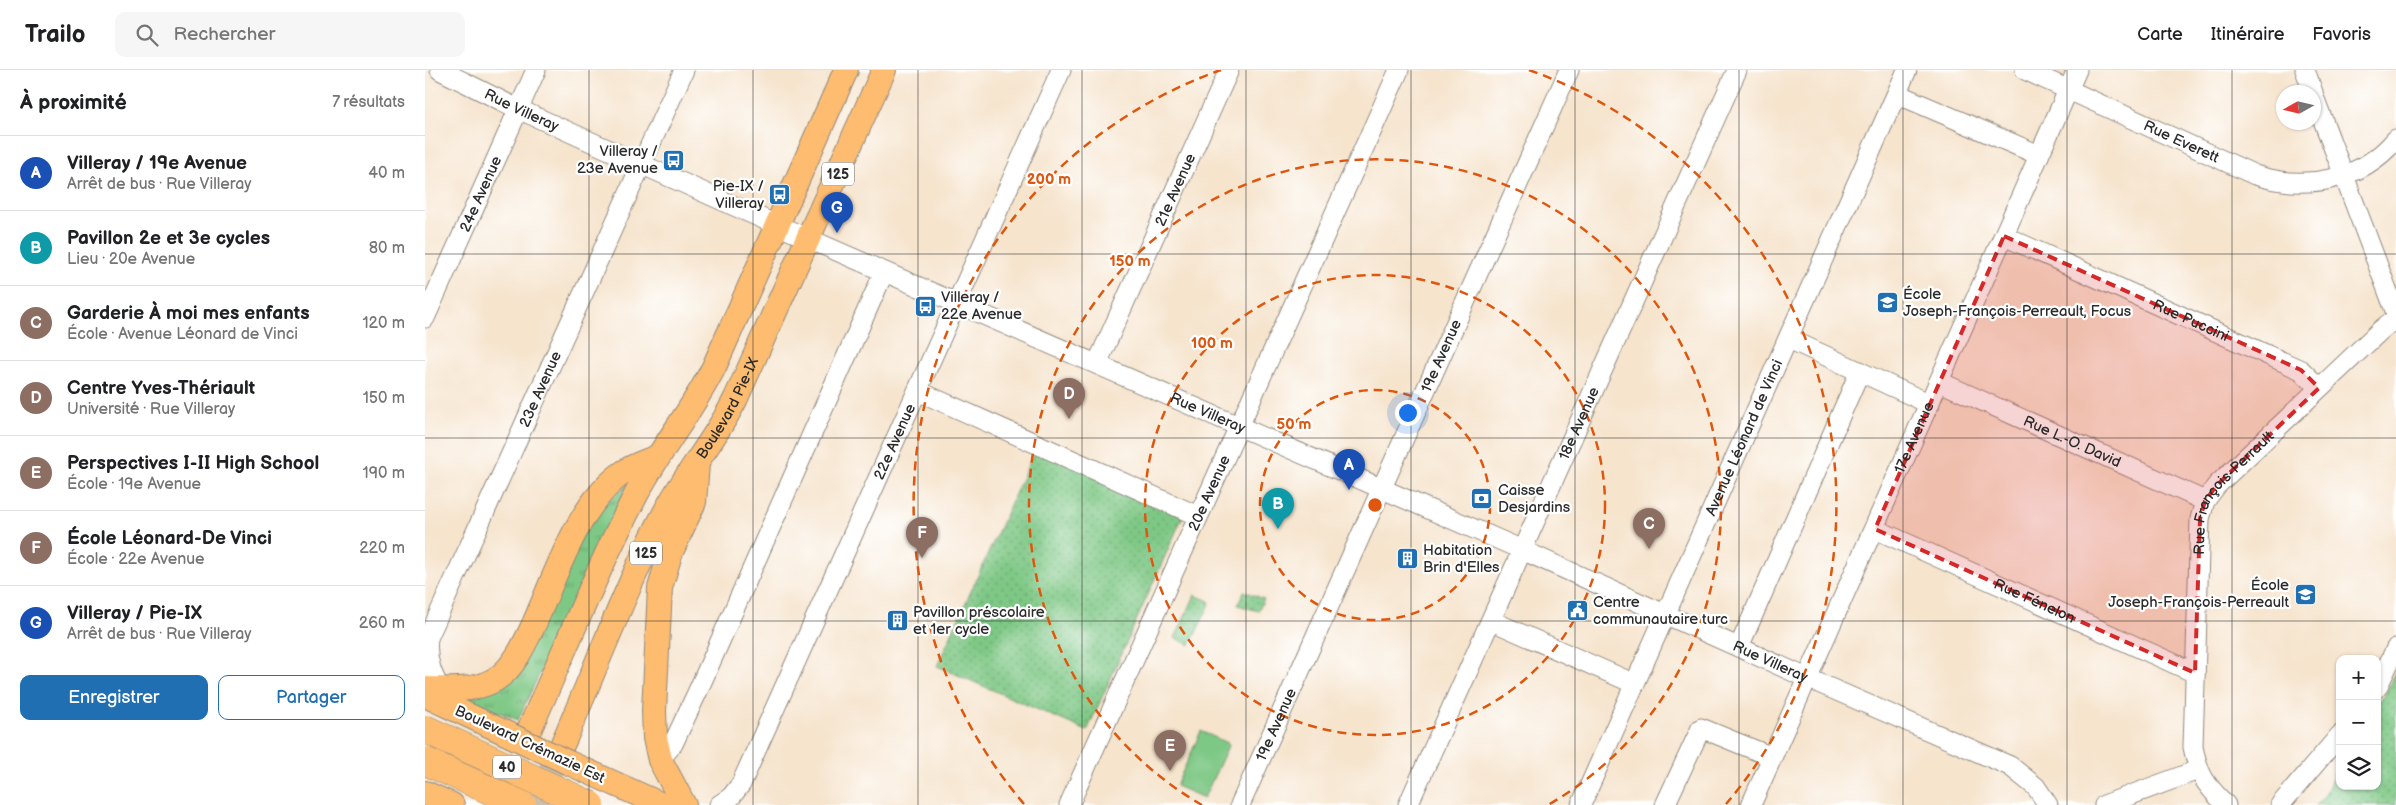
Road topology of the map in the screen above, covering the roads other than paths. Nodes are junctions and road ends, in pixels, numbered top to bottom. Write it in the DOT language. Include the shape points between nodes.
graph roads {
  1 [pos="440,70"];
  2 [pos="536,70"];
  3 [pos="683,70"];
  4 [pos="846,70"];
  5 [pos="884,70"];
  6 [pos="1061,70"];
  7 [pos="1229,70"];
  8 [pos="1399,70"];
  9 [pos="1569,70"];
  10 [pos="1737,70"];
  11 [pos="1907,70"];
  12 [pos="2025,70"];
  13 [pos="2077,70"];
  14 [pos="2305,70"];
  15 [pos="2310,85"];
  16 [pos="2069,90"];
  17 [pos="1897,94"];
  18 [pos="518,109"];
  19 [pos="2321,115"];
  20 [pos="2396,139"];
  21 [pos="2039,156"];
  22 [pos="641,164"];
  23 [pos="2343,174"];
  24 [pos="777,225"];
  25 [pos="2003,236"];
  26 [pos="809,238"];
  27 [pos="885,272"];
  28 [pos="957,304"];
  29 [pos="2396,313"];
  30 [pos="425,318"];
  31 [pos="2396,318"];
  32 [pos="1789,339"];
  33 [pos="1097,364"];
  34 [pos="1860,371"];
  35 [pos="1940,382"];
  36 [pos="2319,388"];
  37 [pos="917,391"];
  38 [pos="1930,404"];
  39 [pos="1239,427"];
  40 [pos="659,456"];
  41 [pos="698,459"];
  42 [pos="1381,489"];
  43 [pos="2205,501"];
  44 [pos="1198,516"];
  45 [pos="1875,529"];
  46 [pos="1523,550"];
  47 [pos="1666,614"];
  48 [pos="1491,621"];
  49 [pos="1739,647"];
  50 [pos="2396,648"];
  51 [pos="2195,673"];
  52 [pos="1807,678"];
  53 [pos="2381,680"];
  54 [pos="1635,684"];
  55 [pos="436,695"];
  56 [pos="425,730"];
  57 [pos="520,732"];
  58 [pos="2336,740"];
  59 [pos="566,753"];
  60 [pos="1772,757"];
  61 [pos="425,760"];
  62 [pos="660,760"];
  63 [pos="2198,770"];
  64 [pos="425,793"];
  65 [pos="452,805"];
  66 [pos="522,805"];
  67 [pos="590,805"];
  68 [pos="662,805"];
  69 [pos="684,805"];
  70 [pos="719,805"];
  71 [pos="1069,805"];
  72 [pos="1240,805"];
  73 [pos="1408,805"];
  74 [pos="1581,805"];
  75 [pos="1665,805"];
  76 [pos="1751,805"];
  77 [pos="2048,805"];
  78 [pos="2104,805"];
  79 [pos="2226,805"];
  80 [pos="2280,805"];
  1 -- 18 [label="street, Rue Villeray"];
  2 -- 18 [label="street, 24e Avenue"];
  3 -- 22 [label="street, 23e Avenue"];
  4 -- 24 [label="main road, Boulevard Pie-IX / 125"];
  5 -- 26 [label="main road, Boulevard Pie-IX / 125"];
  6 -- 28 [label="street, 22e Avenue"];
  7 -- 33 [label="street, 21e Avenue"];
  8 -- 39 [label="street, 20e Avenue"];
  9 -- 42 [label="street, 19e Avenue"];
  10 -- 46 [label="street, 18e Avenue"];
  11 -- 17 [label="street, Avenue Léonard de Vinci"];
  12 -- 16 [label="street, Rue Everett"];
  13 -- 16 [label="street, 17e Avenue"];
  14 -- 15 [label="street"];
  16 -- 21 [label="street, 17e Avenue"];
  16 -- 23 [label="street, Rue Everett" via="2274,181 2321,182"];
  17 -- 21 [label="street"];
  17 -- 32 [label="street, Avenue Léonard de Vinci"];
  18 -- 22 [label="street, Rue Villeray"];
  18 -- 30 [label="street, 24e Avenue"];
  19 -- 23 [label="street"];
  20 -- 23 [label="street, Rue Everett" via="2377,158"];
  21 -- 25 [label="street, 17e Avenue"];
  22 -- 24 [label="street, Rue Villeray"];
  22 -- 55 [label="street, 23e Avenue" via="428,638 426,657"];
  23 -- 29 [label="street"];
  24 -- 26 [label="street, Rue Villeray"];
  24 -- 40 [label="main road, Boulevard Pie-IX / 125" via="703,389"];
  25 -- 35 [label="street, 17e Avenue"];
  25 -- 36 [label="street, Rue Puccini" via="2301,370"];
  26 -- 27 [label="street, Rue Villeray"];
  26 -- 41 [label="main road, Boulevard Pie-IX / 125" via="729,412"];
  27 -- 28 [label="street, Rue Villeray"];
  27 -- 62 [label="street" via="697,693 673,744"];
  28 -- 33 [label="street, Rue Villeray"];
  28 -- 37 [label="street, 22e Avenue"];
  31 -- 36 [label="street, Rue François-Perrault"];
  32 -- 34 [label="street"];
  32 -- 47 [label="street, Avenue Léonard de Vinci"];
  33 -- 39 [label="street, Rue Villeray"];
  34 -- 38 [label="street"];
  34 -- 49 [label="street"];
  35 -- 38 [label="street, 17e Avenue"];
  35 -- 43 [label="street, Rue L.-O. David"];
  36 -- 43 [label="street, Rue François-Perrault" via="2217,484"];
  37 -- 44 [label="street"];
  37 -- 70 [label="street, 22e Avenue" via="741,784"];
  38 -- 45 [label="street, 17e Avenue"];
  39 -- 42 [label="street, Rue Villeray"];
  39 -- 44 [label="street, 20e Avenue"];
  40 -- 55 [label="main road" via="625,472 602,493 587,513 529,636 508,668 487,683"];
  40 -- 57 [label="main road, Boulevard Pie-IX / 125"];
  41 -- 59 [label="main road, Boulevard Pie-IX / 125" via="660,524"];
  41 -- 62 [label="main road" via="694,502 670,554 660,588 654,710"];
  42 -- 46 [label="street, Rue Villeray"];
  42 -- 72 [label="street, 19e Avenue"];
  43 -- 51 [label="street, Rue François-Perrault" via="2200,519"];
  44 -- 71 [label="street, 20e Avenue"];
  45 -- 51 [label="street, Rue Fénelon"];
  45 -- 52 [label="street, 17e Avenue"];
  46 -- 47 [label="street, Rue Villeray"];
  46 -- 48 [label="street, 18e Avenue"];
  47 -- 49 [label="street, Rue Villeray"];
  47 -- 54 [label="street, Avenue Léonard de Vinci"];
  48 -- 54 [label="street"];
  48 -- 73 [label="street, 18e Avenue"];
  49 -- 52 [label="street, Rue Villeray"];
  50 -- 53 [label="street"];
  51 -- 63 [label="street, Rue François-Perrault" via="2193,747"];
  52 -- 60 [label="street, 17e Avenue"];
  52 -- 77 [label="street, Rue Villeray" via="2011,766 2036,786"];
  54 -- 74 [label="street, Avenue Léonard de Vinci"];
  55 -- 57 [label="main road, Boulevard Crémazie Est"];
  56 -- 67 [label="highway, 40, bridge"];
  57 -- 59 [label="main road, Boulevard Crémazie Est, bridge"];
  58 -- 80 [label="street"];
  59 -- 68 [label="main road, Boulevard Crémazie Est"];
  60 -- 75 [label="street" via="1701,728"];
  60 -- 76 [label="street, 17e Avenue"];
  61 -- 66 [label="highway, 40, bridge"];
  62 -- 69 [label="main road"];
  63 -- 78 [label="street"];
  63 -- 79 [label="street, Rue François-Perrault"];
  64 -- 65 [label="main road"];
}
